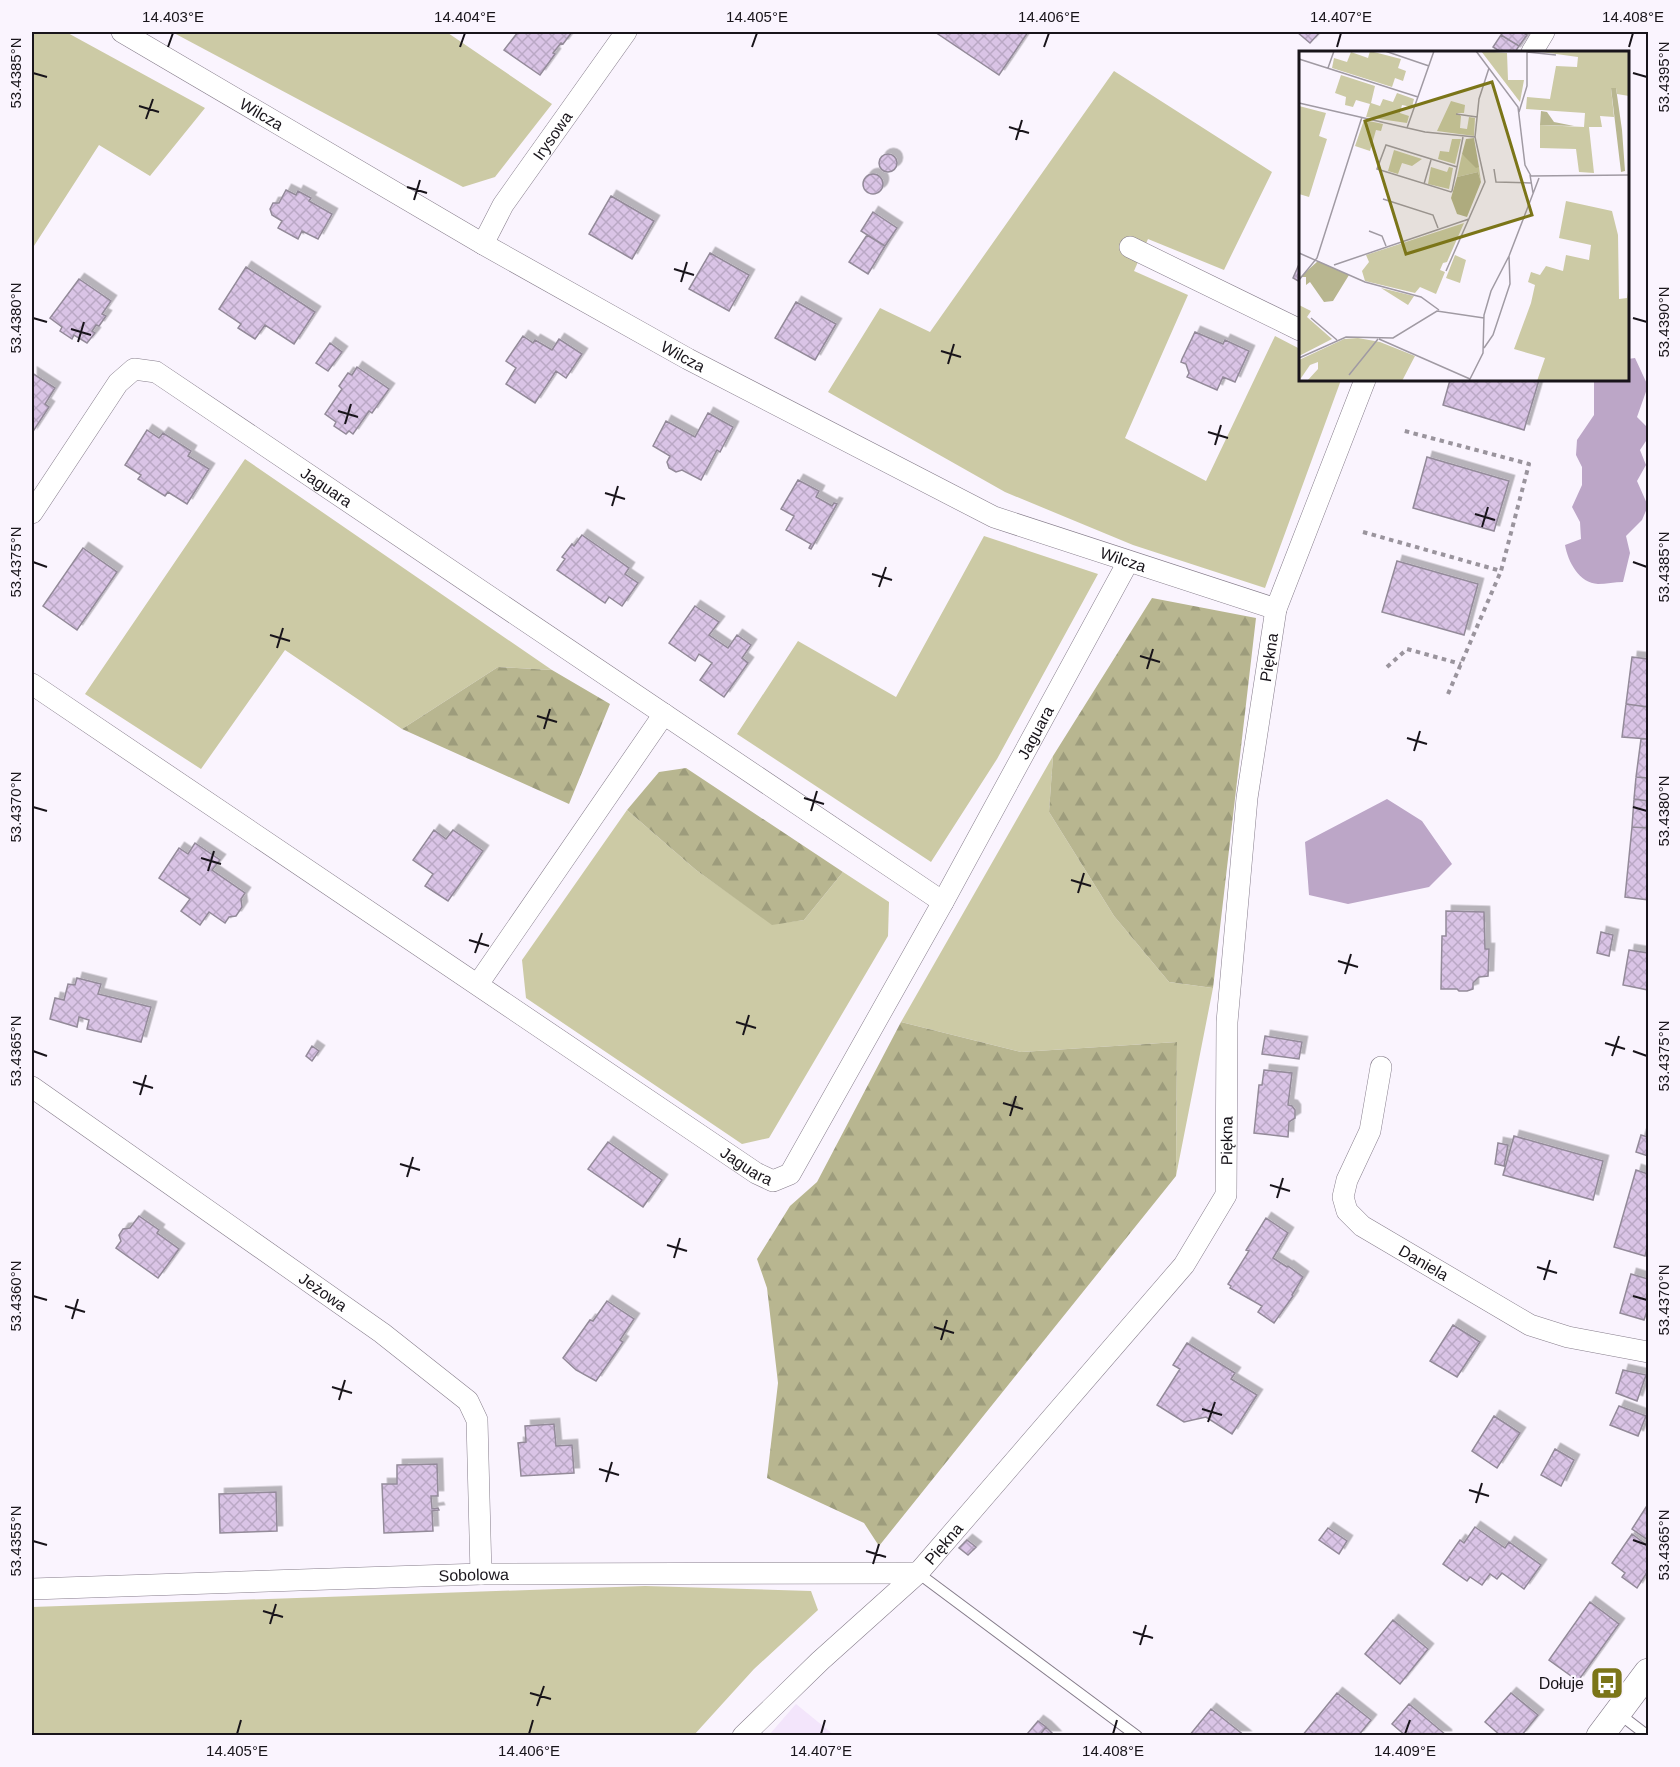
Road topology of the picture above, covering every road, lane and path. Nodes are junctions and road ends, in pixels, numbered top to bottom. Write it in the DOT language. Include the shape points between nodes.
graph roads {
  1 [pos="122,32"];
  2 [pos="626,32"];
  3 [pos="1544,32"];
  4 [pos="1533,51"];
  5 [pos="483,244"];
  6 [pos="1130,247"];
  7 [pos="1299,330"];
  8 [pos="1365,381"];
  9 [pos="1401,430"];
  10 [pos="32,513"];
  11 [pos="1363,532"];
  12 [pos="1128,561"];
  13 [pos="1501,571"];
  14 [pos="1276,609"];
  15 [pos="1461,664"];
  16 [pos="1387,667"];
  17 [pos="32,684"];
  18 [pos="1448,694"];
  19 [pos="664,714"];
  20 [pos="943,902"];
  21 [pos="478,984"];
  22 [pos="1381,1067"];
  23 [pos="32,1087"];
  24 [pos="1648,1352"];
  25 [pos="482,1574"];
  26 [pos="918,1574"];
  27 [pos="32,1589"];
  28 [pos="1648,1672"];
  29 [pos="1618,1713"];
  30 [pos="743,1736"];
  31 [pos="1137,1736"];
  32 [pos="1600,1736"];
  33 [pos="1648,1736"];
  1 -- 5 [label="street, Wilcza"];
  2 -- 5 [label="street, Irysowa" via="503,205"];
  3 -- 4 [label="street"];
  5 -- 12 [label="street, Wilcza" via="688,359 994,517"];
  6 -- 7 [label="street"];
  8 -- 14 [label="street, Piękna"];
  9 -- 13 [label="path" via="1529,464"];
  10 -- 19 [label="street, Jaguara" via="118,383 134,369 156,372"];
  11 -- 13 [label="path"];
  12 -- 14 [label="street, Wilcza"];
  12 -- 20 [label="street, Jaguara"];
  13 -- 15 [label="path"];
  14 -- 26 [label="street, Piękna" via="1247,798 1227,1022 1226,1195 1184,1265"];
  15 -- 16 [label="path" via="1407,649"];
  15 -- 18 [label="path"];
  17 -- 21 [label="street, Jaguara"];
  19 -- 20 [label="street, Jaguara"];
  19 -- 21 [label="street"];
  20 -- 21 [label="street, Jaguara" via="790,1174 773,1181"];
  22 -- 24 [label="street, Daniela" via="1370,1131 1345,1188 1347,1211 1362,1226 1530,1325 1568,1337"];
  23 -- 25 [label="street, Jeżowa" via="382,1333 468,1401 477,1420"];
  25 -- 26 [label="street, Sobolowa"];
  25 -- 27 [label="street, Sobolowa"];
  26 -- 30 [label="street, Piękna"];
  26 -- 31 [label="lane"];
  28 -- 29 [label="street"];
  29 -- 32 [label="street"];
  29 -- 33 [label="lane"];
}
